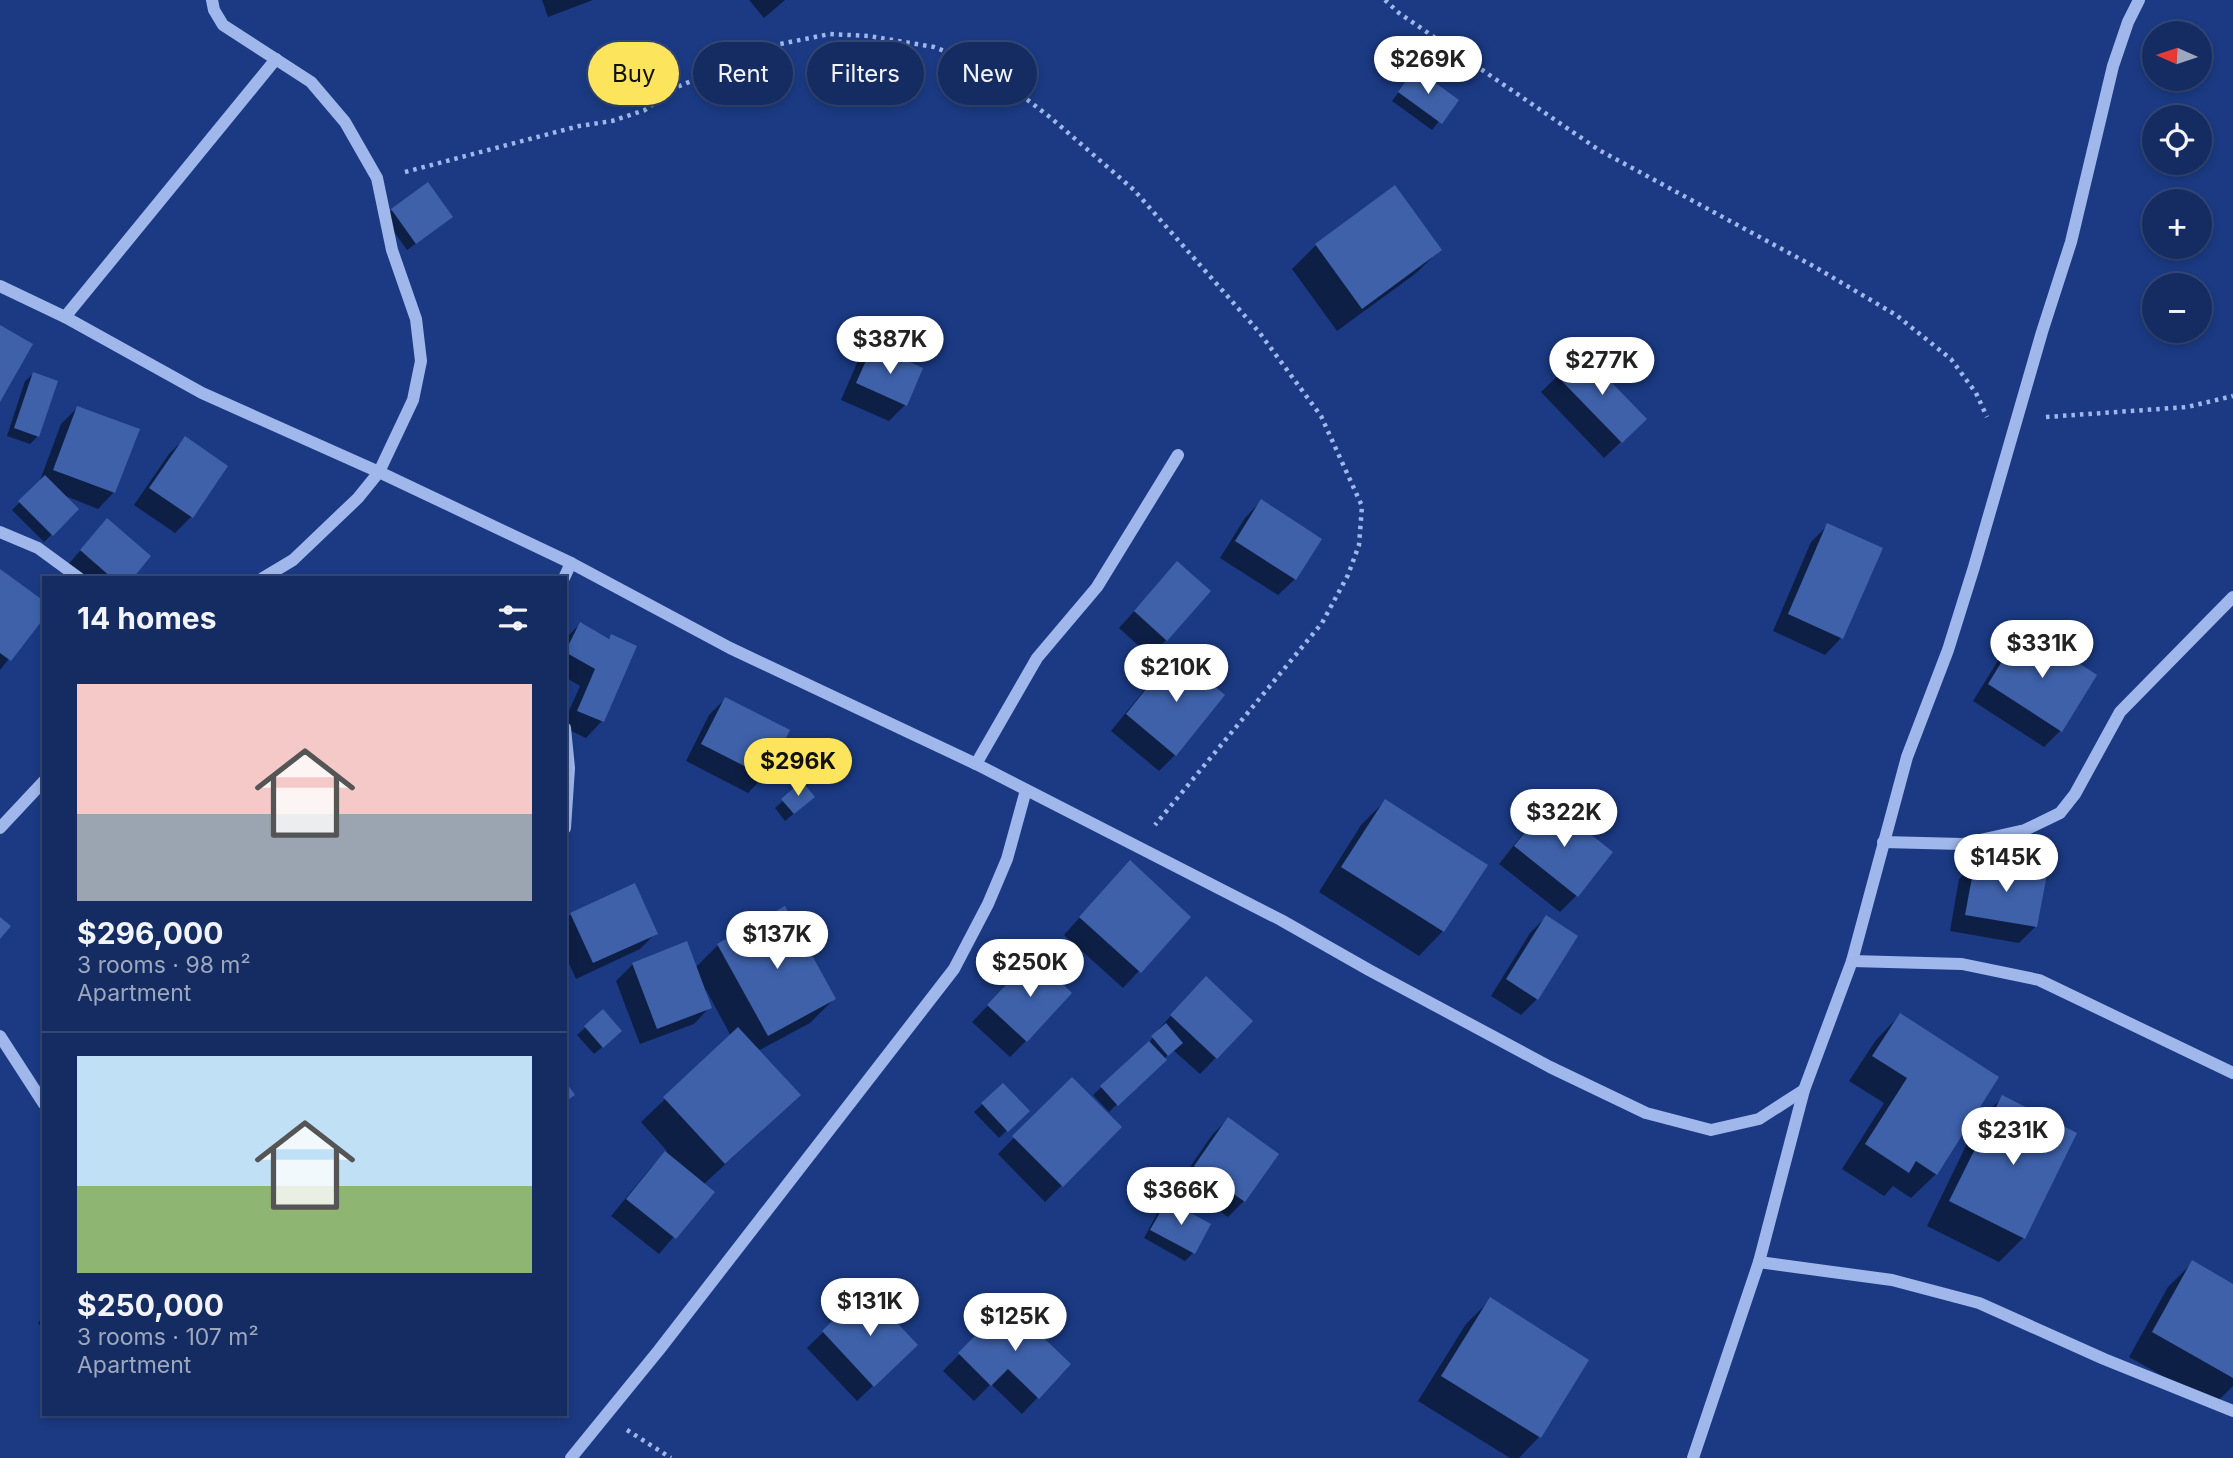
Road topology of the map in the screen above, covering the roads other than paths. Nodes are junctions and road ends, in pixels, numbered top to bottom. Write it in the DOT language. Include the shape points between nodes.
graph roads {
  1 [pos="212,0"];
  2 [pos="2139,0"];
  3 [pos="276,59"];
  4 [pos="0,286"];
  5 [pos="65,317"];
  6 [pos="1178,454"];
  7 [pos="379,472"];
  8 [pos="0,532"];
  9 [pos="571,563"];
  10 [pos="76,576"];
  11 [pos="266,576"];
  12 [pos="566,576"];
  13 [pos="2233,597"];
  14 [pos="567,748"];
  15 [pos="976,764"];
  16 [pos="42,783"];
  17 [pos="1026,790"];
  18 [pos="567,798"];
  19 [pos="0,828"];
  20 [pos="1883,842"];
  21 [pos="1852,961"];
  22 [pos="0,1035"];
  23 [pos="2233,1073"];
  24 [pos="1804,1090"];
  25 [pos="42,1101"];
  26 [pos="1759,1262"];
  27 [pos="2233,1411"];
  28 [pos="571,1458"];
  29 [pos="1693,1458"];
  1 -- 3 [label="street" via="223,25"];
  2 -- 20 [label="street" via="2113,66 2071,242 1948,650 1907,757"];
  3 -- 5 [label="street"];
  3 -- 7 [label="street" via="311,82 345,122 377,178 392,250 416,319 421,361 413,400"];
  4 -- 5 [label="street"];
  5 -- 7 [label="street" via="202,393"];
  6 -- 15 [label="street" via="1097,587 1037,658"];
  7 -- 9 [label="street"];
  7 -- 11 [label="street" via="293,559"];
  8 -- 10 [label="street" via="38,548"];
  9 -- 12 [label="street"];
  9 -- 15 [label="street" via="730,648"];
  13 -- 20 [label="street" via="2120,712 2060,813 2025,830 1962,844"];
  14 -- 18 [label="street"];
  15 -- 17 [label="street"];
  16 -- 19 [label="street"];
  17 -- 24 [label="street" via="1281,920 1550,1067 1646,1113 1711,1130 1759,1119"];
  17 -- 28 [label="street" via="1007,859 954,969"];
  20 -- 21 [label="street"];
  21 -- 23 [label="street" via="1962,964 2039,980"];
  21 -- 24 [label="street"];
  22 -- 25 [label="street"];
  24 -- 26 [label="street"];
  26 -- 27 [label="street" via="1892,1279 1979,1303"];
  26 -- 29 [label="street"];
}
